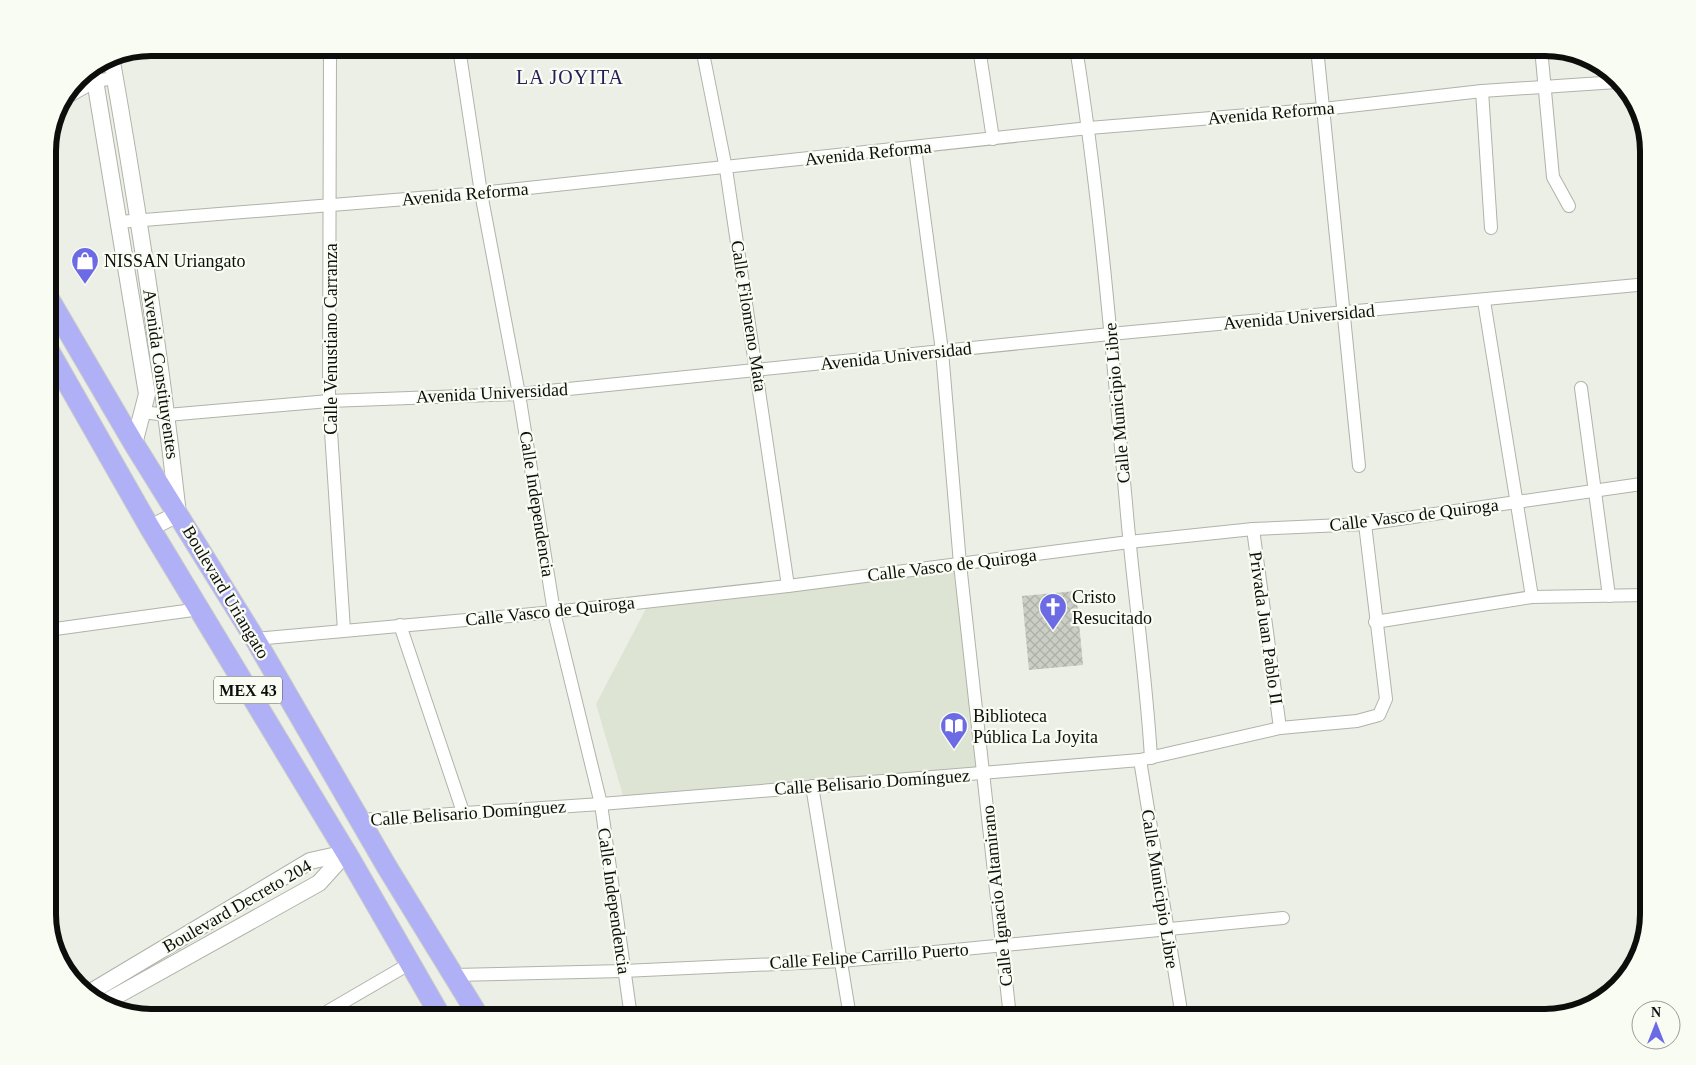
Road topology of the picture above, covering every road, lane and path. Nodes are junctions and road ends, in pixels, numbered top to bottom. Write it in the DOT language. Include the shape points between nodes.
graph roads {
  1 [pos="330,56"];
  2 [pos="460,56"];
  3 [pos="704,56"];
  4 [pos="980,56"];
  5 [pos="1077,56"];
  6 [pos="1318,56"];
  7 [pos="1542,56"];
  8 [pos="112,65"];
  9 [pos="96,74"];
  10 [pos="95,75"];
  11 [pos="114,78"];
  12 [pos="1610,82"];
  13 [pos="1544,87"];
  14 [pos="1482,91"];
  15 [pos="1323,109"];
  16 [pos="1089,128"];
  17 [pos="993,139"];
  18 [pos="915,148"];
  19 [pos="726,169"];
  20 [pos="481,194"];
  21 [pos="331,206"];
  22 [pos="1569,206"];
  23 [pos="119,222"];
  24 [pos="140,222"];
  25 [pos="1491,228"];
  26 [pos="1640,285"];
  27 [pos="1484,301"];
  28 [pos="56,311"];
  29 [pos="1342,314"];
  30 [pos="1110,334"];
  31 [pos="942,351"];
  32 [pos="56,363"];
  33 [pos="758,370"];
  34 [pos="1581,388"];
  35 [pos="519,394"];
  36 [pos="329,401"];
  37 [pos="142,412"];
  38 [pos="167,415"];
  39 [pos="134,444"];
  40 [pos="1359,466"];
  41 [pos="1640,484"];
  42 [pos="1596,491"];
  43 [pos="1517,503"];
  44 [pos="178,514"];
  45 [pos="1365,524"];
  46 [pos="150,528"];
  47 [pos="1253,529"];
  48 [pos="1129,542"];
  49 [pos="960,564"];
  50 [pos="788,586"];
  51 [pos="1640,595"];
  52 [pos="1609,596"];
  53 [pos="1532,597"];
  54 [pos="200,609"];
  55 [pos="554,612"];
  56 [pos="1375,622"];
  57 [pos="400,625"];
  58 [pos="56,629"];
  59 [pos="344,630"];
  60 [pos="255,639"];
  61 [pos="1280,728"];
  62 [pos="1145,759"];
  63 [pos="984,774"];
  64 [pos="812,786"];
  65 [pos="600,804"];
  66 [pos="463,812"];
  67 [pos="360,820"];
  68 [pos="346,853"];
  69 [pos="387,867"];
  70 [pos="1283,918"];
  71 [pos="1166,929"];
  72 [pos="1001,945"];
  73 [pos="842,961"];
  74 [pos="409,964"];
  75 [pos="623,971"];
  76 [pos="454,975"];
  77 [pos="95,990"];
  78 [pos="111,999"];
  79 [pos="333,1009"];
  80 [pos="436,1009"];
  81 [pos="474,1009"];
  82 [pos="629,1009"];
  83 [pos="849,1009"];
  84 [pos="1009,1009"];
  85 [pos="1180,1009"];
  1 -- 21 [label="street, Calle Venustiano Carranza"];
  2 -- 20 [label="street, Calle Independencia"];
  3 -- 19 [label="street, Calle Filomeno Mata"];
  4 -- 17 [label="street"];
  5 -- 16 [label="street, Calle Municipio Libre"];
  6 -- 15 [label="street"];
  7 -- 13 [label="street"];
  8 -- 11 [label="street, Avenida Constituyentes"];
  9 -- 11 [label="street"];
  10 -- 23 [label="street, Avenida Constituyentes"];
  11 -- 24 [label="street, Avenida Constituyentes"];
  12 -- 13 [label="street, Avenida Reforma"];
  13 -- 14 [label="street, Avenida Reforma"];
  13 -- 22 [label="street" via="1553,177"];
  14 -- 15 [label="street, Avenida Reforma"];
  14 -- 25 [label="street"];
  15 -- 16 [label="street, Avenida Reforma"];
  15 -- 29 [label="street"];
  16 -- 17 [label="street, Avenida Reforma"];
  16 -- 30 [label="street, Calle Municipio Libre"];
  17 -- 18 [label="street, Avenida Reforma"];
  18 -- 19 [label="street, Avenida Reforma"];
  18 -- 31 [label="street, Calle Ignacio Altamirano"];
  19 -- 20 [label="street, Avenida Reforma"];
  19 -- 33 [label="street, Calle Filomeno Mata"];
  20 -- 21 [label="street, Avenida Reforma"];
  20 -- 35 [label="street, Calle Independencia"];
  21 -- 24 [label="street, Avenida Reforma"];
  21 -- 36 [label="street, Calle Venustiano Carranza"];
  23 -- 24 [label="street, Avenida Reforma"];
  23 -- 37 [label="street, Avenida Constituyentes" via="147,394"];
  24 -- 38 [label="street, Avenida Constituyentes"];
  26 -- 27 [label="street, Avenida Universidad"];
  27 -- 29 [label="street, Avenida Universidad"];
  27 -- 43 [label="street"];
  28 -- 39 [label="main road, Boulevard Uriangato / MEX 43"];
  29 -- 30 [label="street, Avenida Universidad"];
  29 -- 40 [label="street"];
  30 -- 31 [label="street, Avenida Universidad"];
  30 -- 48 [label="street, Calle Municipio Libre"];
  31 -- 33 [label="street, Avenida Universidad"];
  31 -- 49 [label="street, Calle Ignacio Altamirano"];
  32 -- 46 [label="main road, Boulevard Uriangato / MEX 43"];
  33 -- 35 [label="street, Avenida Universidad"];
  33 -- 50 [label="street, Calle Filomeno Mata"];
  34 -- 42 [label="street"];
  35 -- 36 [label="street, Avenida Universidad"];
  35 -- 55 [label="street, Calle Independencia"];
  36 -- 38 [label="street, Avenida Universidad"];
  36 -- 59 [label="street, Calle Venustiano Carranza"];
  37 -- 38 [label="street, Avenida Universidad"];
  37 -- 39 [label="street, Avenida Constituyentes"];
  38 -- 44 [label="street, Avenida Constituyentes"];
  39 -- 44 [label="main road, Boulevard Uriangato / MEX 43"];
  41 -- 42 [label="street, Calle Vasco de Quiroga"];
  42 -- 43 [label="street, Calle Vasco de Quiroga"];
  42 -- 52 [label="street"];
  43 -- 45 [label="street, Calle Vasco de Quiroga"];
  43 -- 53 [label="street"];
  44 -- 46 [label="street"];
  44 -- 60 [label="main road, Boulevard Uriangato / MEX 43"];
  45 -- 47 [label="street, Calle Vasco de Quiroga"];
  45 -- 56 [label="street"];
  46 -- 54 [label="main road, Boulevard Uriangato / MEX 43"];
  47 -- 48 [label="street, Calle Vasco de Quiroga"];
  47 -- 61 [label="street, Privada Juan Pablo II"];
  48 -- 49 [label="street, Calle Vasco de Quiroga"];
  48 -- 62 [label="street, Calle Municipio Libre" via="1146,685"];
  49 -- 50 [label="street, Calle Vasco de Quiroga"];
  49 -- 63 [label="street, Calle Ignacio Altamirano"];
  50 -- 55 [label="street, Calle Vasco de Quiroga"];
  51 -- 52 [label="street"];
  52 -- 53 [label="street"];
  53 -- 56 [label="street"];
  54 -- 58 [label="street"];
  54 -- 68 [label="main road, Boulevard Uriangato / MEX 43"];
  55 -- 57 [label="street, Calle Vasco de Quiroga"];
  55 -- 65 [label="street, Calle Independencia"];
  56 -- 61 [label="street, Calle Belisario Domínguez" via="1386,699 1379,715 1357,721"];
  57 -- 59 [label="street, Calle Vasco de Quiroga"];
  57 -- 66 [label="street"];
  59 -- 60 [label="street, Calle Vasco de Quiroga"];
  60 -- 67 [label="main road, Boulevard Uriangato / MEX 43"];
  61 -- 62 [label="street, Calle Belisario Domínguez"];
  62 -- 63 [label="street, Calle Belisario Domínguez"];
  62 -- 71 [label="street, Calle Municipio Libre"];
  63 -- 64 [label="street, Calle Belisario Domínguez"];
  63 -- 72 [label="street, Calle Ignacio Altamirano"];
  64 -- 65 [label="street, Calle Belisario Domínguez"];
  64 -- 73 [label="street"];
  65 -- 66 [label="street, Calle Belisario Domínguez"];
  65 -- 75 [label="street, Calle Independencia"];
  66 -- 67 [label="street, Calle Belisario Domínguez"];
  67 -- 68 [label="main road"];
  67 -- 69 [label="main road, Boulevard Uriangato / MEX 43"];
  68 -- 69 [label="main road"];
  68 -- 74 [label="main road, Boulevard Uriangato / MEX 43"];
  68 -- 77 [label="street, Boulevard Decreto 204" via="310,861"];
  68 -- 78 [label="street, Boulevard Decreto 204" via="319,883"];
  69 -- 76 [label="main road, Boulevard Uriangato / MEX 43"];
  70 -- 71 [label="street, Calle Felipe Carrillo Puerto"];
  71 -- 72 [label="street, Calle Felipe Carrillo Puerto"];
  71 -- 85 [label="street, Calle Municipio Libre"];
  72 -- 73 [label="street, Calle Felipe Carrillo Puerto"];
  72 -- 84 [label="street, Calle Ignacio Altamirano"];
  73 -- 75 [label="street, Calle Felipe Carrillo Puerto"];
  73 -- 83 [label="street"];
  74 -- 79 [label="street"];
  74 -- 80 [label="main road, Boulevard Uriangato / MEX 43"];
  75 -- 76 [label="street, Calle Felipe Carrillo Puerto"];
  75 -- 82 [label="street, Calle Independencia"];
  76 -- 81 [label="main road, Boulevard Uriangato / MEX 43"];
}
